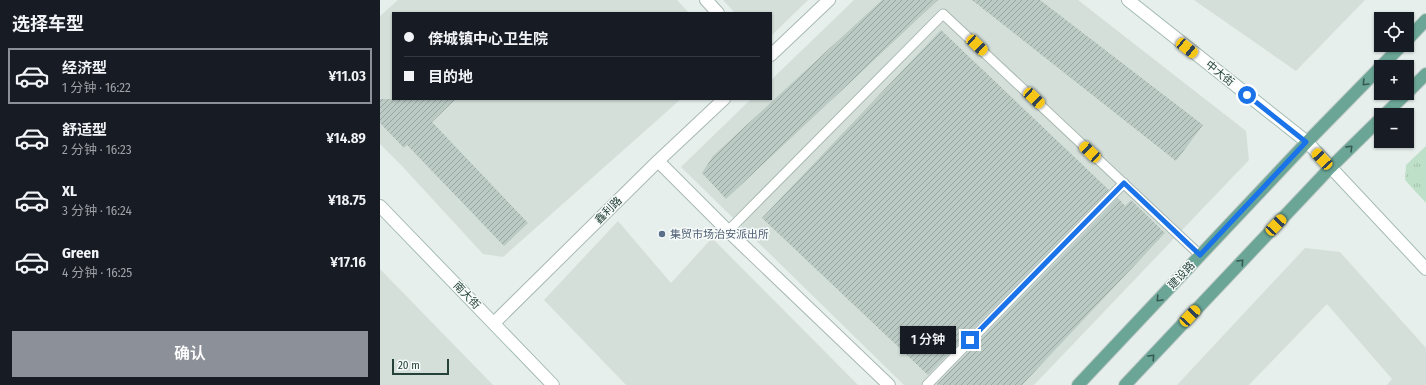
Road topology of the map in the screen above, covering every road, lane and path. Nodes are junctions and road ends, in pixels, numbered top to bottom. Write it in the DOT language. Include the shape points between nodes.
graph roads {
  1 [pos="706,0"];
  2 [pos="829,0"];
  3 [pos="1128,0"];
  4 [pos="717,12"];
  5 [pos="1426,20"];
  6 [pos="1414,33"];
  7 [pos="1395,52"];
  8 [pos="772,54"];
  9 [pos="1426,74"];
  10 [pos="1414,86"];
  11 [pos="723,100"];
  12 [pos="1400,100"];
  13 [pos="1391,108"];
  14 [pos="1374,125"];
  15 [pos="1306,142"];
  16 [pos="658,160"];
  17 [pos="1330,168"];
  18 [pos="1124,183"];
  19 [pos="380,206"];
  20 [pos="728,231"];
  21 [pos="1200,255"];
  22 [pos="1426,269"];
  23 [pos="494,323"];
  24 [pos="553,385"];
  25 [pos="889,385"];
  26 [pos="927,385"];
  27 [pos="1078,385"];
  28 [pos="1125,385"];
  1 -- 4 [label="street"];
  2 -- 8 [label="street"];
  3 -- 15 [label="street, 中大街"];
  5 -- 6 [label="main road"];
  7 -- 15 [label="main road, 建设路, one-way"];
  9 -- 10 [label="main road"];
  11 -- 16 [label="street, 鑫利路"];
  12 -- 13 [label="main road"];
  17 -- 14 [label="main road, one-way"];
  15 -- 17 [label="street, 中大街"];
  15 -- 21 [label="main road, 建设路"];
  16 -- 20 [label="street"];
  16 -- 23 [label="street, 鑫利路"];
  17 -- 22 [label="street, 中大街"];
  28 -- 17 [label="main road, one-way"];
  18 -- 20 [label="lane" via="943,14"];
  18 -- 21 [label="lane"];
  18 -- 26 [label="lane"];
  19 -- 23 [label="street, 南大街"];
  20 -- 25 [label="street"];
  21 -- 27 [label="main road, 建设路, one-way"];
  23 -- 24 [label="street, 南大街"];
}
